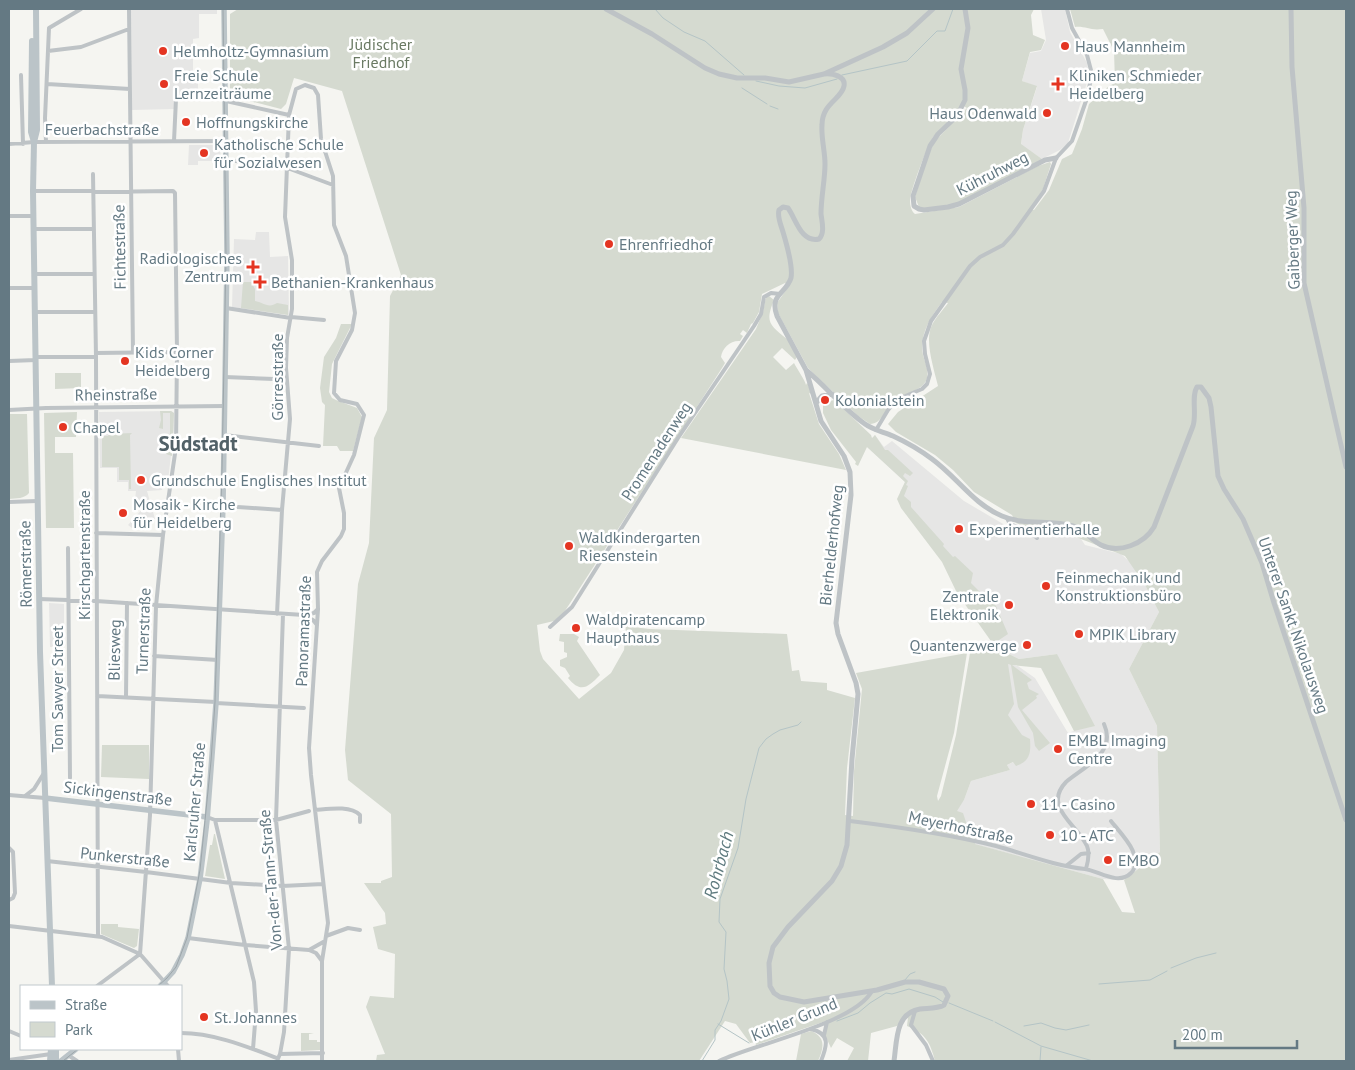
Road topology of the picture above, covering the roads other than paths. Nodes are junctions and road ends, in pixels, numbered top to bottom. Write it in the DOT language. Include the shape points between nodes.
graph roads {
  1 [pos="32,9"];
  2 [pos="36,9"];
  3 [pos="81,9"];
  4 [pos="129,9"];
  5 [pos="224,9"];
  6 [pos="606,9"];
  7 [pos="933,9"];
  8 [pos="965,9"];
  9 [pos="1067,9"];
  10 [pos="1291,9"];
  11 [pos="129,29"];
  12 [pos="48,52"];
  13 [pos="824,74"];
  14 [pos="21,75"];
  15 [pos="47,84"];
  16 [pos="130,89"];
  17 [pos="176,99"];
  18 [pos="226,101"];
  19 [pos="289,115"];
  20 [pos="130,141"];
  21 [pos="174,141"];
  22 [pos="226,141"];
  23 [pos="34,142"];
  24 [pos="46,142"];
  25 [pos="9,144"];
  26 [pos="24,144"];
  27 [pos="1056,158"];
  28 [pos="227,160"];
  29 [pos="287,167"];
  30 [pos="93,174"];
  31 [pos="333,185"];
  32 [pos="33,191"];
  33 [pos="93,191"];
  34 [pos="131,192"];
  35 [pos="9,216"];
  36 [pos="34,216"];
  37 [pos="34,229"];
  38 [pos="94,229"];
  39 [pos="176,257"];
  40 [pos="227,257"];
  41 [pos="34,274"];
  42 [pos="94,274"];
  43 [pos="9,288"];
  44 [pos="35,288"];
  45 [pos="780,294"];
  46 [pos="226,308"];
  47 [pos="35,312"];
  48 [pos="94,312"];
  49 [pos="291,317"];
  50 [pos="324,320"];
  51 [pos="133,352"];
  52 [pos="177,352"];
  53 [pos="96,355"];
  54 [pos="36,359"];
  55 [pos="9,360"];
  56 [pos="806,370"];
  57 [pos="225,377"];
  58 [pos="274,378"];
  59 [pos="832,394"];
  60 [pos="816,404"];
  61 [pos="176,406"];
  62 [pos="224,406"];
  63 [pos="95,407"];
  64 [pos="37,409"];
  65 [pos="9,410"];
  66 [pos="876,430"];
  67 [pos="224,435"];
  68 [pos="287,442"];
  69 [pos="319,446"];
  70 [pos="1346,467"];
  71 [pos="37,501"];
  72 [pos="9,502"];
  73 [pos="223,506"];
  74 [pos="282,510"];
  75 [pos="1007,518"];
  76 [pos="165,521"];
  77 [pos="222,523"];
  78 [pos="96,533"];
  79 [pos="163,534"];
  80 [pos="1037,538"];
  81 [pos="68,548"];
  82 [pos="39,600"];
  83 [pos="69,600"];
  84 [pos="96,601"];
  85 [pos="127,603"];
  86 [pos="156,606"];
  87 [pos="318,609"];
  88 [pos="220,610"];
  89 [pos="277,614"];
  90 [pos="283,614"];
  91 [pos="304,615"];
  92 [pos="317,625"];
  93 [pos="550,627"];
  94 [pos="154,656"];
  95 [pos="218,660"];
  96 [pos="97,696"];
  97 [pos="126,697"];
  98 [pos="153,698"];
  99 [pos="216,703"];
  100 [pos="280,707"];
  101 [pos="304,708"];
  102 [pos="1104,724"];
  103 [pos="44,773"];
  104 [pos="70,778"];
  105 [pos="9,795"];
  106 [pos="25,796"];
  107 [pos="45,798"];
  108 [pos="98,805"];
  109 [pos="315,810"];
  110 [pos="150,811"];
  111 [pos="310,811"];
  112 [pos="207,817"];
  113 [pos="216,820"];
  114 [pos="276,820"];
  115 [pos="1111,820"];
  116 [pos="1346,820"];
  117 [pos="850,821"];
  118 [pos="360,822"];
  119 [pos="9,848"];
  120 [pos="1089,852"];
  121 [pos="48,861"];
  122 [pos="1066,866"];
  123 [pos="98,867"];
  124 [pos="1086,869"];
  125 [pos="146,872"];
  126 [pos="200,879"];
  127 [pos="231,883"];
  128 [pos="323,884"];
  129 [pos="282,886"];
  130 [pos="9,900"];
  131 [pos="9,926"];
  132 [pos="360,930"];
  133 [pos="50,931"];
  134 [pos="98,936"];
  135 [pos="188,938"];
  136 [pos="325,938"];
  137 [pos="245,945"];
  138 [pos="289,949"];
  139 [pos="309,950"];
  140 [pos="140,954"];
  141 [pos="322,961"];
  142 [pos="167,984"];
  143 [pos="52,985"];
  144 [pos="98,985"];
  145 [pos="872,990"];
  146 [pos="915,1010"];
  147 [pos="827,1022"];
  148 [pos="810,1029"];
  149 [pos="182,1033"];
  150 [pos="824,1035"];
  151 [pos="253,1049"];
  152 [pos="75,1050"];
  153 [pos="323,1053"];
  154 [pos="51,1055"];
  155 [pos="68,1055"];
  156 [pos="278,1058"];
  157 [pos="9,1060"];
  158 [pos="61,1061"];
  159 [pos="77,1061"];
  160 [pos="322,1061"];
  161 [pos="719,1061"];
  162 [pos="821,1061"];
  163 [pos="894,1061"];
  164 [pos="933,1061"];
  1 -- 23 [label="main road, Römerstraße" via="31,132"];
  2 -- 23 [label="main road, Römerstraße" via="37,130"];
  3 -- 12 [label="street" via="49,28"];
  4 -- 11 [label="street, Fichtestraße"];
  5 -- 18 [label="main road, Karlsruher Straße"];
  6 -- 13 [label="street" via="705,68 726,76 792,82"];
  7 -- 13 [label="street" via="895,40"];
  8 -- 27 [label="street, Kühruhweg" via="968,31 961,69 965,100 957,116 930,146 914,194 914,206 919,210 956,206 1044,160"];
  9 -- 27 [label="street" via="1073,31 1089,60 1092,77 1072,141"];
  10 -- 70 [label="street, Gaiberger Weg" via="1292,67 1304,208 1304,283"];
  11 -- 12 [label="street" via="87,45"];
  11 -- 16 [label="street, Fichtestraße"];
  12 -- 15 [label="street"];
  13 -- 45 [label="street, Bierhelderhofweg" via="840,77 844,86 825,110 822,121 825,163 822,233 819,240 811,239 796,226 788,208 779,210 791,274"];
  14 -- 26 [label="street"];
  15 -- 16 [label="street"];
  15 -- 24 [label="street"];
  16 -- 20 [label="street, Fichtestraße"];
  17 -- 21 [label="street"];
  18 -- 19 [label="street"];
  18 -- 22 [label="main road, Karlsruher Straße"];
  19 -- 29 [label="street, Görresstraße"];
  19 -- 31 [label="street, Panoramastraße" via="296,89 305,85 314,88 318,95 321,139"];
  20 -- 21 [label="street, Feuerbachstraße"];
  20 -- 24 [label="street, Feuerbachstraße"];
  20 -- 34 [label="street, Fichtestraße"];
  21 -- 22 [label="street, Feuerbachstraße"];
  22 -- 28 [label="main road, Karlsruher Straße"];
  23 -- 24 [label="street, Feuerbachstraße"];
  23 -- 26 [label="street, Feuerbachstraße"];
  23 -- 32 [label="main road, Römerstraße"];
  25 -- 26 [label="street, Feuerbachstraße"];
  27 -- 66 [label="street" via="1044,191 1013,234 1003,245 972,264 931,321 924,341 930,374 927,384 895,402"];
  28 -- 29 [label="street"];
  28 -- 40 [label="main road, Karlsruher Straße"];
  29 -- 31 [label="street"];
  29 -- 49 [label="street, Görresstraße" via="285,217 292,260"];
  30 -- 33 [label="street, Kirschgartenstraße"];
  31 -- 87 [label="street, Panoramastraße" via="334,225 346,256 355,317 336,361 334,392 340,400 358,406 364,418 354,455 339,488 344,529 317,572"];
  32 -- 33 [label="street"];
  32 -- 36 [label="main road, Römerstraße"];
  33 -- 34 [label="street"];
  33 -- 38 [label="street, Kirschgartenstraße"];
  34 -- 39 [label="street, Turnerstraße" via="175,192"];
  34 -- 51 [label="street, Fichtestraße"];
  35 -- 36 [label="street"];
  36 -- 37 [label="main road, Römerstraße"];
  37 -- 38 [label="street"];
  37 -- 41 [label="main road, Römerstraße"];
  38 -- 42 [label="street, Kirschgartenstraße"];
  39 -- 40 [label="street"];
  39 -- 52 [label="street, Turnerstraße"];
  40 -- 46 [label="main road, Karlsruher Straße"];
  41 -- 42 [label="street"];
  41 -- 44 [label="main road, Römerstraße"];
  42 -- 48 [label="street, Kirschgartenstraße"];
  43 -- 44 [label="street"];
  44 -- 47 [label="main road, Römerstraße"];
  45 -- 56 [label="street, Bierhelderhofweg" via="775,304 777,315"];
  45 -- 93 [label="street, Promenadenweg" via="771,293 764,297 760,317 752,331 678,438 572,607"];
  46 -- 49 [label="street"];
  46 -- 57 [label="main road, Karlsruher Straße"];
  47 -- 48 [label="street"];
  47 -- 54 [label="main road, Römerstraße"];
  48 -- 53 [label="street, Kirschgartenstraße"];
  49 -- 50 [label="street"];
  49 -- 68 [label="street, Görresstraße" via="286,368 290,411"];
  51 -- 52 [label="street"];
  51 -- 53 [label="street"];
  52 -- 61 [label="street, Turnerstraße"];
  53 -- 54 [label="street"];
  53 -- 63 [label="street, Kirschgartenstraße"];
  54 -- 55 [label="street"];
  54 -- 64 [label="main road, Römerstraße"];
  56 -- 59 [label="street"];
  56 -- 60 [label="street, Bierhelderhofweg"];
  57 -- 58 [label="street"];
  57 -- 62 [label="main road, Karlsruher Straße"];
  59 -- 60 [label="street" via="822,396"];
  59 -- 66 [label="street" via="864,424"];
  60 -- 117 [label="street, Bierhelderhofweg" via="824,427 846,460 851,482 836,620 858,694"];
  61 -- 62 [label="street, Rheinstraße"];
  61 -- 63 [label="street, Rheinstraße"];
  61 -- 76 [label="street, Turnerstraße" via="176,447"];
  62 -- 67 [label="main road, Karlsruher Straße"];
  63 -- 64 [label="street, Rheinstraße"];
  63 -- 78 [label="street, Kirschgartenstraße"];
  64 -- 65 [label="street, Rheinstraße"];
  64 -- 71 [label="main road, Römerstraße"];
  66 -- 75 [label="street" via="928,456 978,502"];
  67 -- 68 [label="street"];
  67 -- 73 [label="main road, Karlsruher Straße"];
  68 -- 69 [label="street"];
  68 -- 74 [label="street, Görresstraße"];
  71 -- 72 [label="street"];
  71 -- 82 [label="main road, Römerstraße"];
  73 -- 74 [label="street"];
  73 -- 77 [label="main road, Karlsruher Straße"];
  74 -- 89 [label="street, Görresstraße"];
  75 -- 80 [label="street" via="1010,524 1033,533"];
  75 -- 116 [label="street, Unterer Sankt Nikolausweg" via="1072,526 1108,547 1129,546 1143,540 1157,522 1188,439 1195,417 1194,391 1198,387 1206,392 1211,404 1220,481 1241,514 1262,563"];
  76 -- 77 [label="street"];
  76 -- 79 [label="street, Turnerstraße"];
  77 -- 88 [label="main road, Karlsruher Straße"];
  78 -- 79 [label="street"];
  78 -- 84 [label="street, Kirschgartenstraße"];
  79 -- 86 [label="street, Turnerstraße"];
  81 -- 83 [label="street, Tom Sawyer Street"];
  82 -- 83 [label="street"];
  82 -- 103 [label="main road, Römerstraße"];
  83 -- 84 [label="street"];
  83 -- 104 [label="street, Tom Sawyer Street"];
  84 -- 85 [label="street"];
  84 -- 96 [label="street, Kirschgartenstraße"];
  85 -- 86 [label="street"];
  85 -- 97 [label="street, Bliesweg"];
  86 -- 88 [label="street"];
  86 -- 94 [label="street, Turnerstraße"];
  87 -- 91 [label="street"];
  87 -- 92 [label="street, Panoramastraße"];
  88 -- 89 [label="street"];
  88 -- 95 [label="main road, Karlsruher Straße"];
  89 -- 90 [label="street"];
  90 -- 91 [label="street"];
  90 -- 100 [label="street, Von-der-Tann-Straße"];
  91 -- 92 [label="street"];
  92 -- 109 [label="street, Panoramastraße" via="310,748"];
  94 -- 95 [label="street"];
  94 -- 98 [label="street, Turnerstraße"];
  95 -- 99 [label="main road, Karlsruher Straße"];
  96 -- 97 [label="street"];
  96 -- 108 [label="street, Kirschgartenstraße"];
  97 -- 98 [label="street"];
  98 -- 99 [label="street"];
  98 -- 110 [label="street, Turnerstraße"];
  99 -- 100 [label="street"];
  99 -- 112 [label="main road, Karlsruher Straße"];
  100 -- 101 [label="street"];
  100 -- 114 [label="street, Von-der-Tann-Straße"];
  102 -- 120 [label="street" via="1108,736 1102,752 1066,782 1059,796 1063,814"];
  103 -- 106 [label="street, Sickingenstraße"];
  103 -- 107 [label="main road, Römerstraße"];
  105 -- 106 [label="street, Sickingenstraße"];
  106 -- 107 [label="street, Sickingenstraße"];
  107 -- 108 [label="main road, Sickingenstraße"];
  107 -- 121 [label="main road, Römerstraße"];
  108 -- 110 [label="main road, Sickingenstraße"];
  108 -- 123 [label="street, Kirschgartenstraße"];
  109 -- 118 [label="street" via="355,811 360,815"];
  109 -- 128 [label="street, Panoramastraße"];
  110 -- 112 [label="main road, Sickingenstraße"];
  110 -- 125 [label="street, Turnerstraße"];
  111 -- 114 [label="street"];
  112 -- 113 [label="street"];
  112 -- 126 [label="main road, Karlsruher Straße"];
  113 -- 114 [label="street"];
  113 -- 127 [label="street"];
  114 -- 129 [label="street, Von-der-Tann-Straße"];
  115 -- 124 [label="street, Meyerhofstraße" via="1133,850 1134,868 1130,874 1119,878"];
  117 -- 122 [label="street, Meyerhofstraße" via="958,837"];
  117 -- 145 [label="street, Bierhelderhofweg" via="846,852 836,876 773,947 769,963 770,984 778,996 801,1002"];
  119 -- 130 [label="street" via="14,854 15,893"];
  120 -- 122 [label="street"];
  120 -- 124 [label="street"];
  121 -- 123 [label="street, Punkerstraße"];
  121 -- 133 [label="main road, Römerstraße"];
  122 -- 124 [label="street, Meyerhofstraße"];
  123 -- 125 [label="street, Punkerstraße"];
  123 -- 134 [label="street, Kirschgartenstraße"];
  125 -- 126 [label="street, Punkerstraße"];
  125 -- 140 [label="street, Turnerstraße"];
  126 -- 127 [label="street, Punkerstraße"];
  126 -- 135 [label="main road, Karlsruher Straße"];
  127 -- 129 [label="street, Punkerstraße"];
  127 -- 137 [label="street"];
  128 -- 129 [label="street, Punkerstraße"];
  128 -- 136 [label="street, Panoramastraße" via="328,923"];
  129 -- 138 [label="street, Von-der-Tann-Straße"];
  131 -- 133 [label="street"];
  132 -- 136 [label="street" via="348,928"];
  133 -- 134 [label="street"];
  133 -- 143 [label="main road, Römerstraße"];
  134 -- 140 [label="street"];
  135 -- 137 [label="street"];
  135 -- 142 [label="main road, Karlsruher Straße" via="178,966"];
  136 -- 139 [label="street"];
  136 -- 141 [label="street, Panoramastraße"];
  137 -- 138 [label="street"];
  137 -- 151 [label="street" via="255,991"];
  138 -- 139 [label="street"];
  138 -- 156 [label="street, Von-der-Tann-Straße" via="284,1032"];
  139 -- 141 [label="street"];
  140 -- 142 [label="street"];
  140 -- 144 [label="street"];
  141 -- 153 [label="street, Panoramastraße"];
  145 -- 146 [label="street, Bierhelderhofweg" via="909,982 939,986 946,991 948,998 944,1005"];
  145 -- 147 [label="street, Kühler Grund" via="863,1001"];
  146 -- 163 [label="street" via="900,1023"];
  146 -- 164 [label="street" via="911,1025"];
  147 -- 148 [label="street, Kühler Grund"];
  147 -- 150 [label="street"];
  148 -- 150 [label="street"];
  148 -- 161 [label="street, Kühler Grund"];
  149 -- 151 [label="street" via="202,1034"];
  150 -- 162 [label="street" via="826,1046"];
  151 -- 156 [label="street"];
  152 -- 155 [label="main road"];
  153 -- 156 [label="street"];
  153 -- 160 [label="street, Panoramastraße"];
  154 -- 157 [label="street"];
  155 -- 158 [label="main road"];
  155 -- 159 [label="street"];
}
